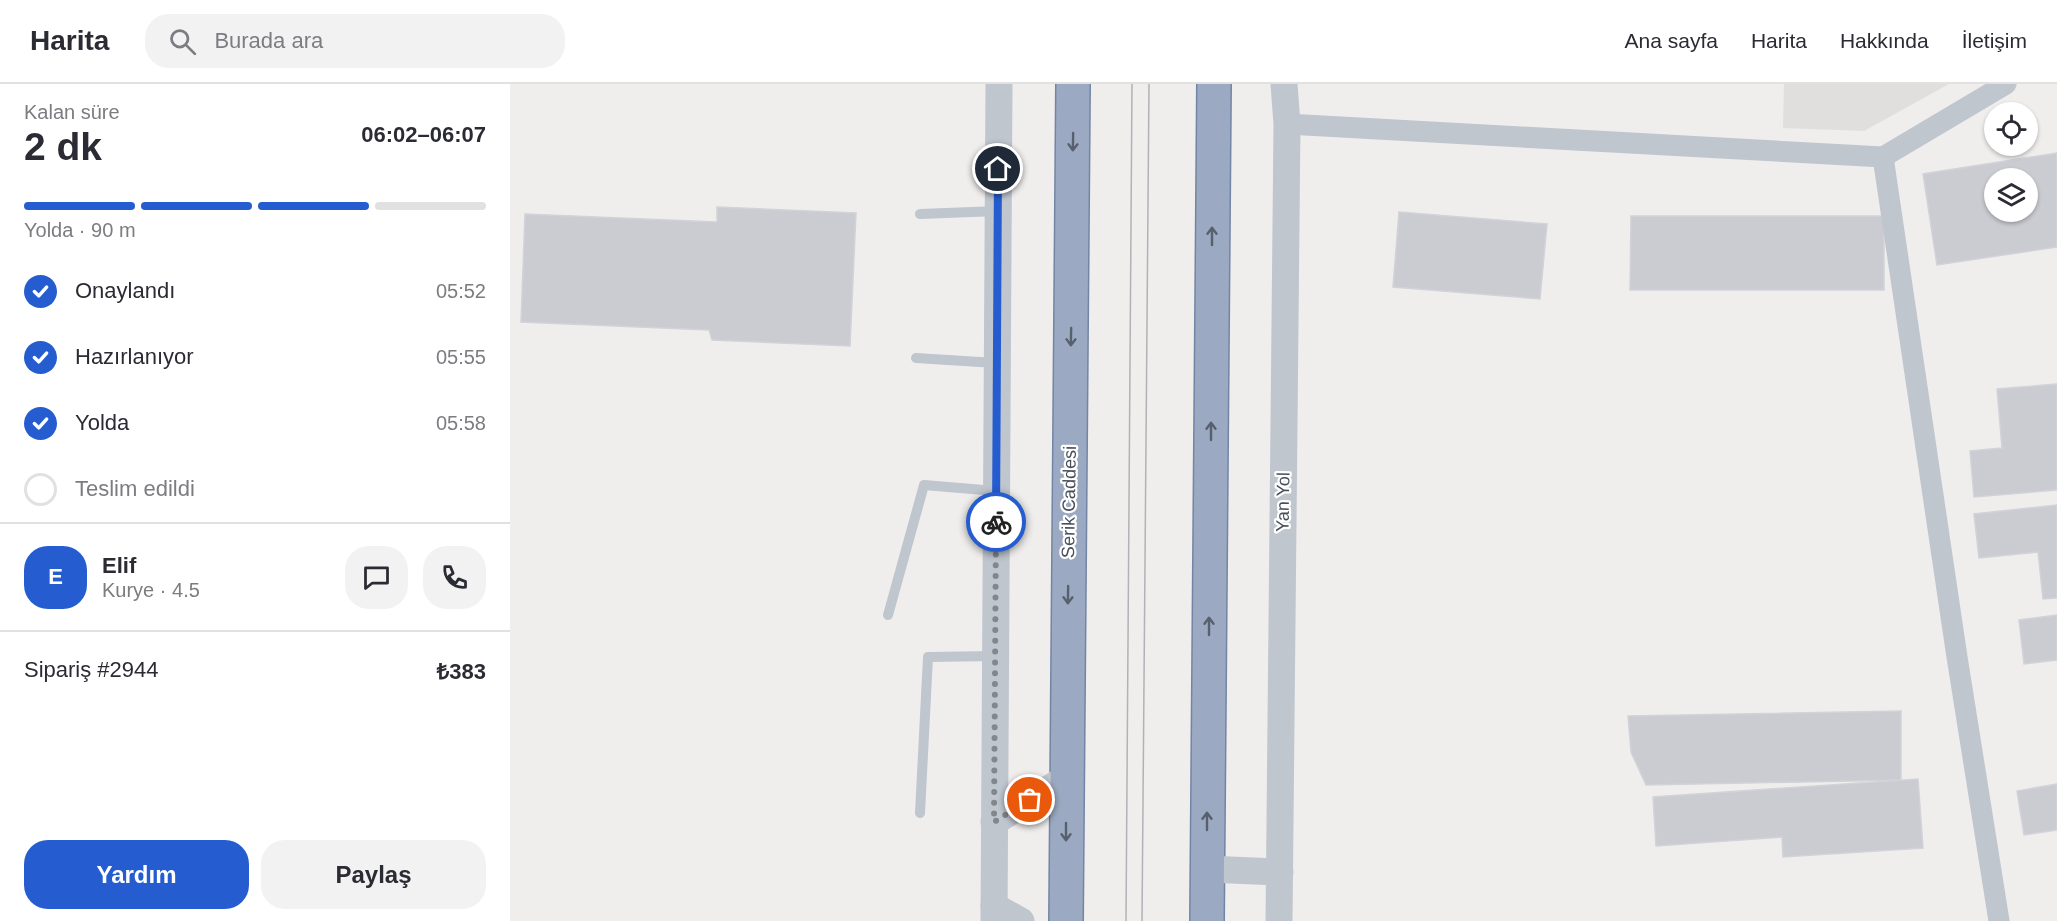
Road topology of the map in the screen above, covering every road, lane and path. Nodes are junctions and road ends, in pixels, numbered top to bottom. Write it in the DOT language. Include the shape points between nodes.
graph roads {
  1 [pos="999,84"];
  2 [pos="1073,84"];
  3 [pos="1214,84"];
  4 [pos="1284,84"];
  5 [pos="2007,84"];
  6 [pos="1287,124"];
  7 [pos="1883,157"];
  8 [pos="998,211"];
  9 [pos="920,214"];
  10 [pos="916,358"];
  11 [pos="997,363"];
  12 [pos="996,491"];
  13 [pos="888,615"];
  14 [pos="995,656"];
  15 [pos="1066,778"];
  16 [pos="920,813"];
  17 [pos="994,822"];
  18 [pos="1207,869"];
  19 [pos="1280,872"];
  20 [pos="994,913"];
  21 [pos="1021,921"];
  22 [pos="1066,921"];
  23 [pos="1207,921"];
  24 [pos="1279,921"];
  25 [pos="1999,921"];
  1 -- 8 [label="street"];
  2 -- 15 [label="highway, Serik Caddesi, one-way"];
  18 -- 3 [label="highway, one-way"];
  4 -- 6 [label="street, Yan Yol"];
  5 -- 7 [label="street"];
  6 -- 7 [label="street"];
  6 -- 19 [label="street, Yan Yol"];
  7 -- 25 [label="street"];
  8 -- 9 [label="lane"];
  8 -- 11 [label="street"];
  10 -- 11 [label="lane"];
  11 -- 12 [label="street"];
  12 -- 13 [label="lane" via="924,485"];
  12 -- 14 [label="street"];
  14 -- 16 [label="lane" via="928,657"];
  14 -- 17 [label="street"];
  15 -- 17 [label="street"];
  15 -- 22 [label="highway, Serik Caddesi, one-way"];
  17 -- 20 [label="street"];
  18 -- 19 [label="street"];
  18 -- 23 [label="highway"];
  19 -- 24 [label="street, Yan Yol"];
  20 -- 21 [label="street"];
}
